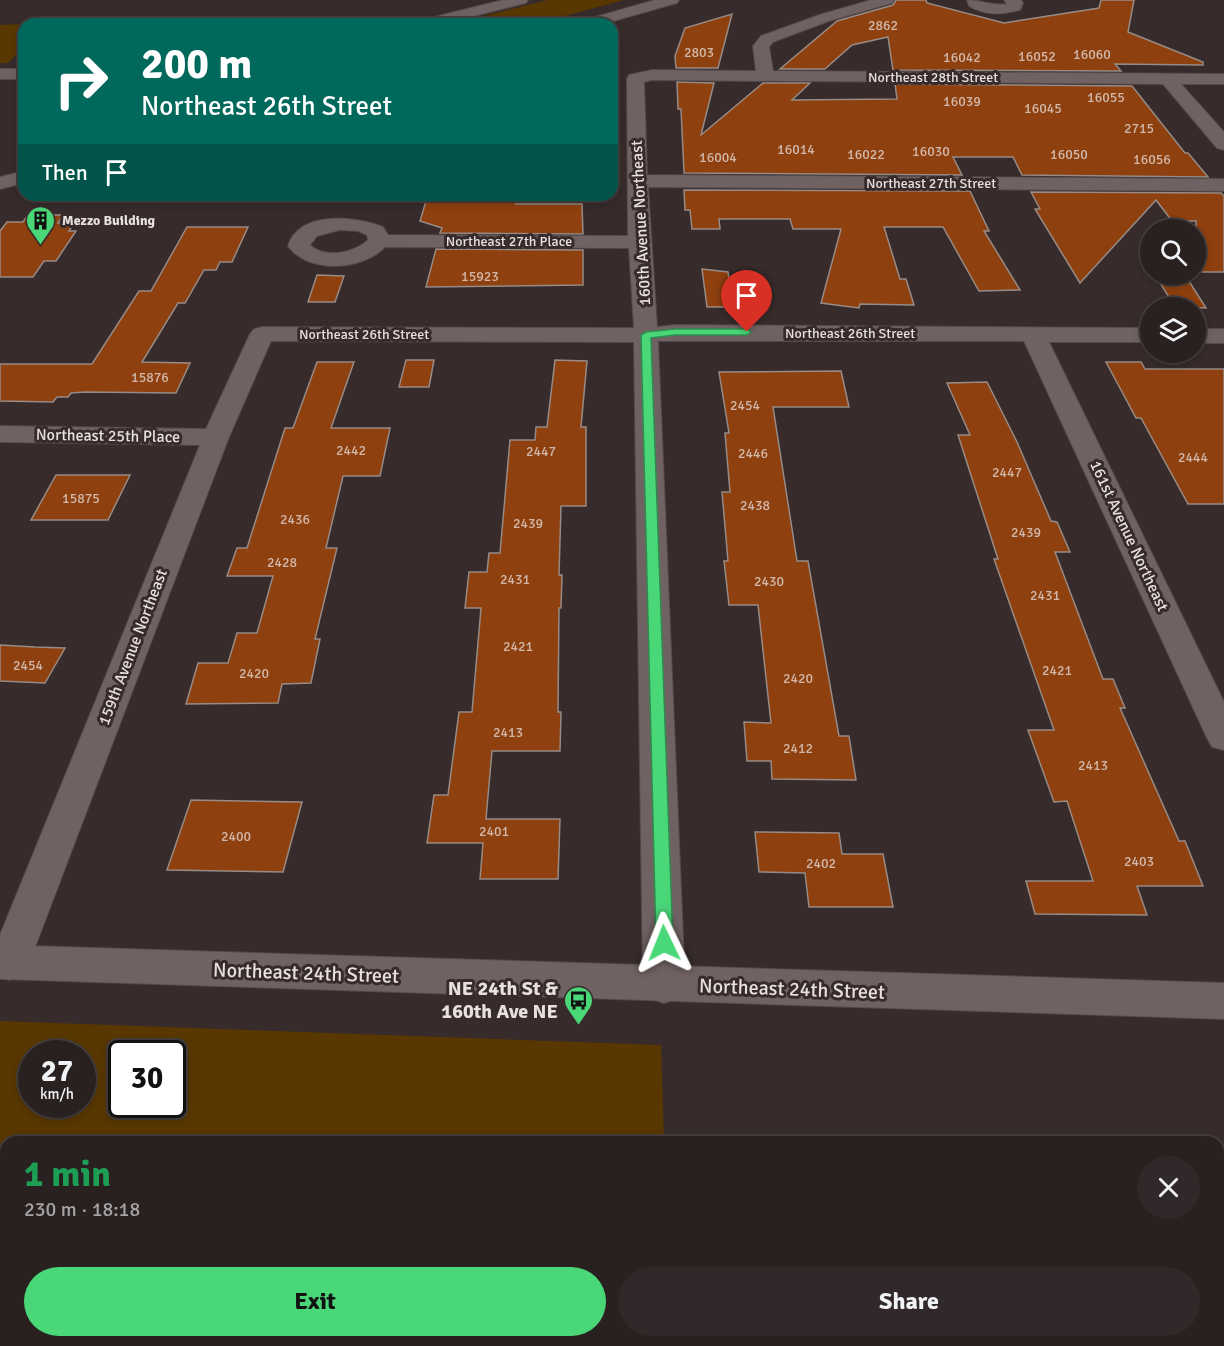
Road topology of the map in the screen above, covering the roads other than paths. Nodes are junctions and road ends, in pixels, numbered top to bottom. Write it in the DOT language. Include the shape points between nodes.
graph roads {
  1 [pos="521,0"];
  2 [pos="672,0"];
  3 [pos="887,0"];
  4 [pos="974,0"];
  5 [pos="1011,0"];
  6 [pos="448,18"];
  7 [pos="607,18"];
  8 [pos="0,74"];
  9 [pos="18,74"];
  10 [pos="642,76"];
  11 [pos="765,76"];
  12 [pos="1167,78"];
  13 [pos="1224,79"];
  14 [pos="1224,144"];
  15 [pos="18,178"];
  16 [pos="638,181"];
  17 [pos="0,183"];
  18 [pos="1224,185"];
  19 [pos="380,241"];
  20 [pos="639,242"];
  21 [pos="262,334"];
  22 [pos="1033,334"];
  23 [pos="646,335"];
  24 [pos="1140,335"];
  25 [pos="1206,336"];
  26 [pos="1224,336"];
  27 [pos="0,434"];
  28 [pos="216,437"];
  29 [pos="1224,738"];
  30 [pos="5,962"];
  31 [pos="664,985"];
  32 [pos="1224,1001"];
  1 -- 6 [label="street"];
  2 -- 7 [label="street"];
  3 -- 11 [label="street" via="767,39 761,46"];
  4 -- 5 [label="street" via="981,7 1000,10 1015,7"];
  8 -- 9 [label="street"];
  10 -- 11 [label="street, Northeast 28th Street"];
  10 -- 16 [label="street, 160th Avenue Northeast" via="635,79"];
  11 -- 12 [label="street, Northeast 28th Street"];
  12 -- 13 [label="street, Northeast 28th Street"];
  12 -- 14 [label="street"];
  15 -- 17 [label="street"];
  16 -- 18 [label="street, Northeast 27th Street"];
  16 -- 20 [label="street, 160th Avenue Northeast"];
  19 -- 20 [label="street, Northeast 27th Place"];
  20 -- 23 [label="street, 160th Avenue Northeast"];
  21 -- 23 [label="street, Northeast 26th Street"];
  21 -- 28 [label="street, 159th Avenue Northeast"];
  22 -- 23 [label="street, Northeast 26th Street"];
  22 -- 24 [label="street, Northeast 26th Street"];
  22 -- 29 [label="street, 161st Avenue Northeast"];
  23 -- 31 [label="street, 160th Avenue Northeast"];
  25 -- 26 [label="street"];
  27 -- 28 [label="street, Northeast 25th Place"];
  28 -- 30 [label="street, 159th Avenue Northeast"];
  30 -- 31 [label="street, Northeast 24th Street"];
  31 -- 32 [label="street, Northeast 24th Street"];
}
